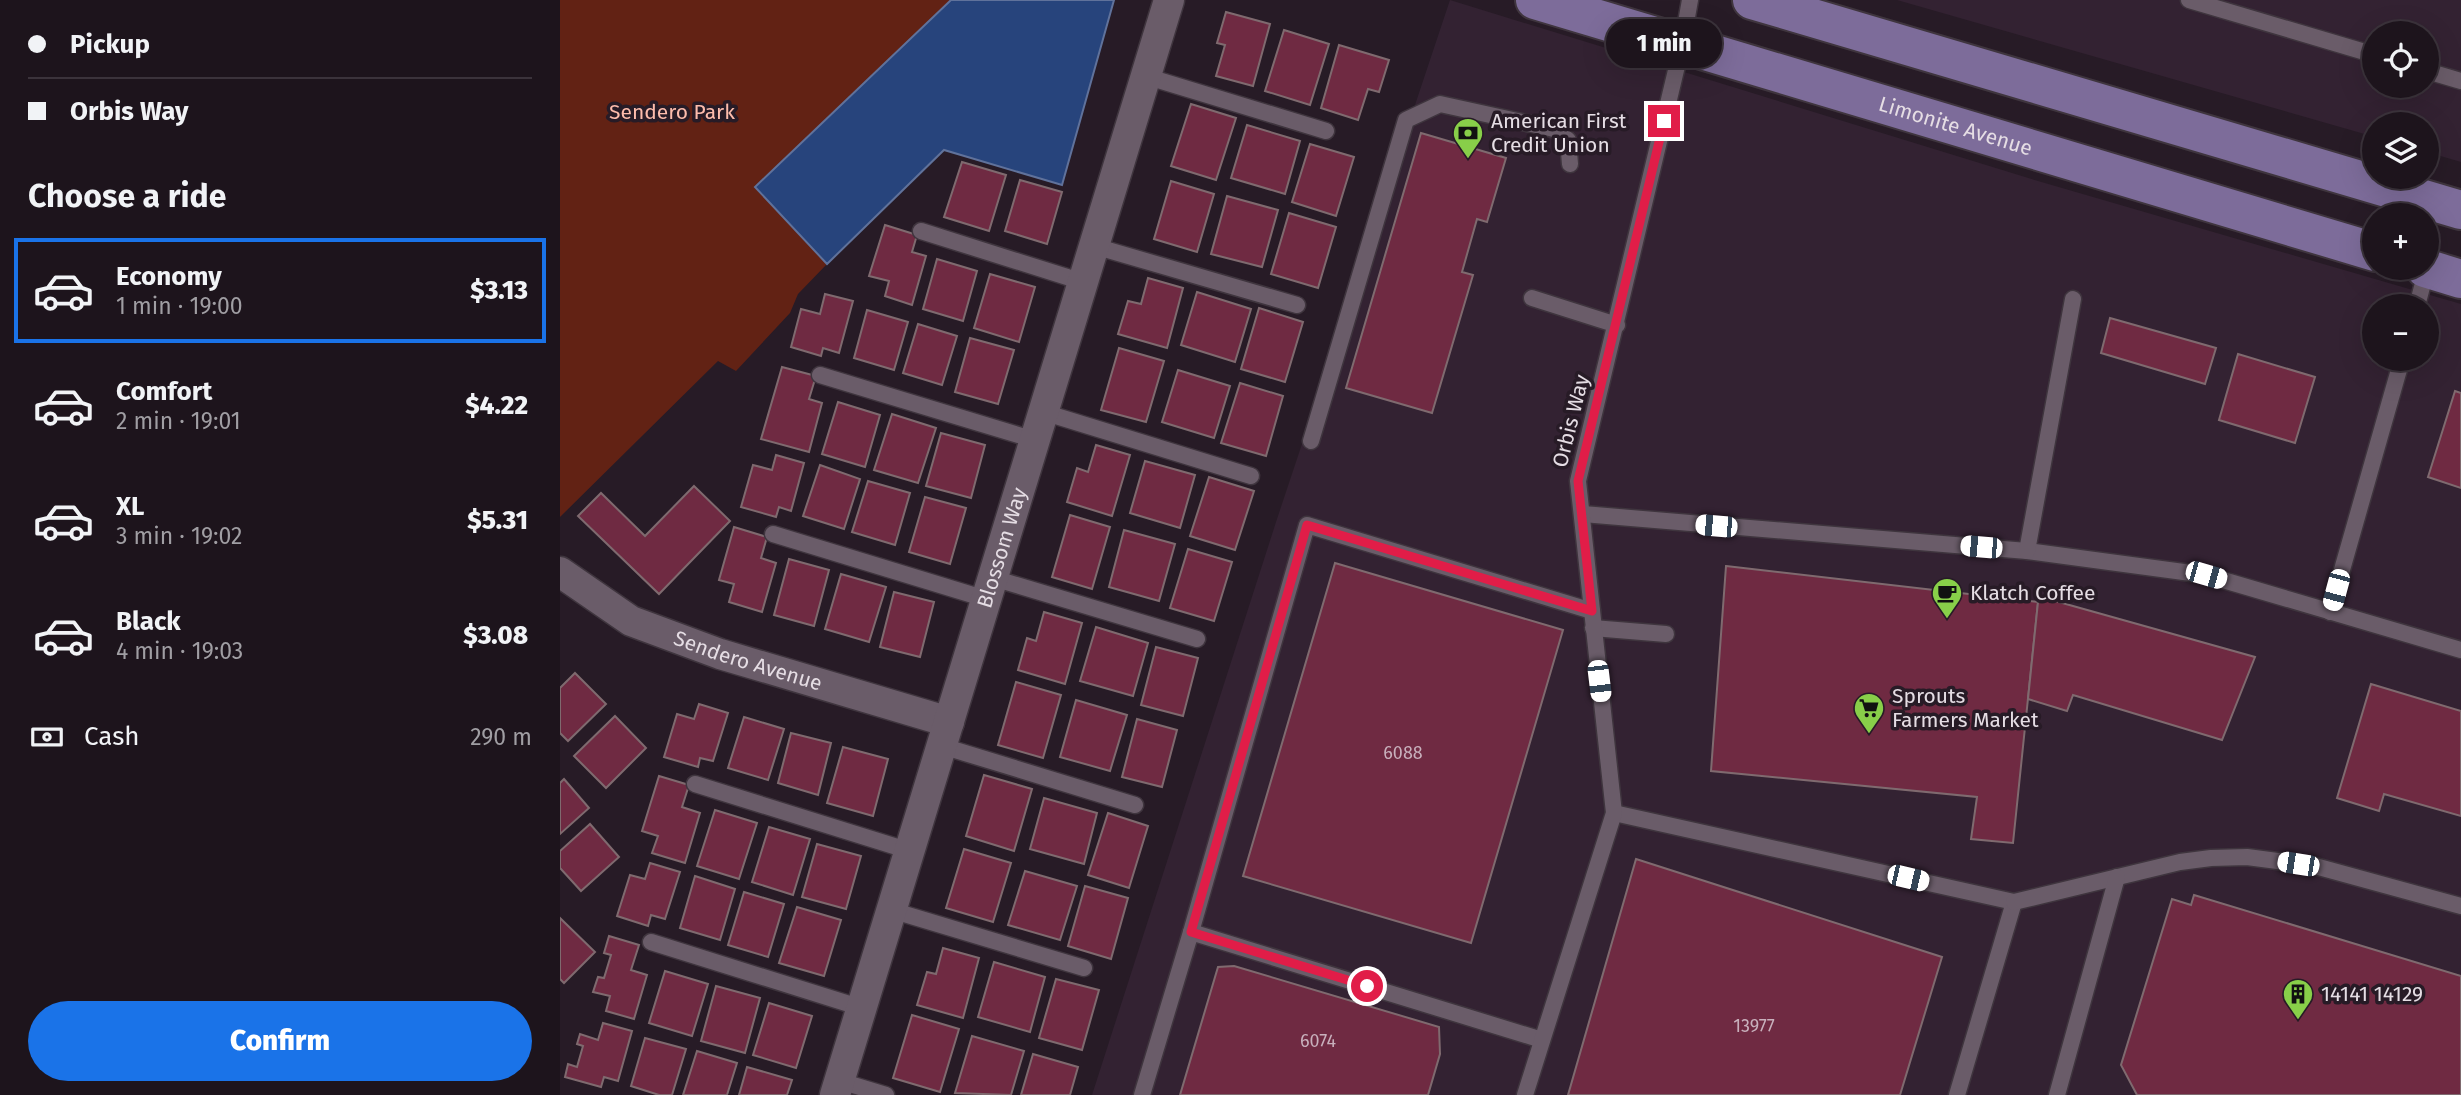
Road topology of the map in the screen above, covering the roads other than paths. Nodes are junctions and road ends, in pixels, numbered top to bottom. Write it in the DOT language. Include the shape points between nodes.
graph roads {
  1 [pos="1169,0"];
  2 [pos="1535,0"];
  3 [pos="1690,0"];
  4 [pos="1752,0"];
  5 [pos="2189,0"];
  6 [pos="1682,45"];
  7 [pos="2362,51"];
  8 [pos="2439,75"];
  9 [pos="1145,76"];
  10 [pos="2461,81"];
  11 [pos="1326,131"];
  12 [pos="1570,164"];
  13 [pos="2461,210"];
  14 [pos="921,231"];
  15 [pos="1094,246"];
  16 [pos="2362,248"];
  17 [pos="2439,272"];
  18 [pos="2461,279"];
  19 [pos="1083,282"];
  20 [pos="1532,298"];
  21 [pos="2073,299"];
  22 [pos="1297,305"];
  23 [pos="1617,325"];
  24 [pos="2399,371"];
  25 [pos="820,375"];
  26 [pos="1039,426"];
  27 [pos="1311,441"];
  28 [pos="1251,476"];
  29 [pos="1583,514"];
  30 [pos="773,534"];
  31 [pos="2027,551"];
  32 [pos="560,572"];
  33 [pos="989,588"];
  34 [pos="1592,611"];
  35 [pos="2330,612"];
  36 [pos="1593,628"];
  37 [pos="1666,634"];
  38 [pos="1197,639"];
  39 [pos="2461,650"];
  40 [pos="945,734"];
  41 [pos="695,784"];
  42 [pos="1135,805"];
  43 [pos="1614,813"];
  44 [pos="909,851"];
  45 [pos="2117,877"];
  46 [pos="2014,902"];
  47 [pos="2461,906"];
  48 [pos="891,910"];
  49 [pos="1191,932"];
  50 [pos="651,942"];
  51 [pos="1084,968"];
  52 [pos="862,1008"];
  53 [pos="1542,1040"];
  54 [pos="837,1088"];
  55 [pos="886,1095"];
  56 [pos="1142,1095"];
  57 [pos="1525,1095"];
  58 [pos="1957,1095"];
  59 [pos="2057,1095"];
  1 -- 9 [label="street, Blossom Way"];
  2 -- 6 [label="main road, Limonite Avenue"];
  3 -- 6 [label="lane, Orbis Way"];
  4 -- 13 [label="main road"];
  5 -- 7 [label="lane"];
  6 -- 16 [label="main road, Limonite Avenue"];
  6 -- 23 [label="lane, Orbis Way"];
  8 -- 10 [label="lane"];
  9 -- 11 [label="lane"];
  9 -- 15 [label="street, Blossom Way"];
  12 -- 27 [label="lane" via="1568,140 1553,130 1440,104 1406,120"];
  14 -- 19 [label="lane"];
  15 -- 19 [label="street, Blossom Way"];
  15 -- 22 [label="lane"];
  17 -- 18 [label="main road"];
  19 -- 26 [label="street, Blossom Way"];
  20 -- 23 [label="lane"];
  21 -- 31 [label="lane"];
  23 -- 29 [label="lane, Orbis Way" via="1578,481"];
  24 -- 35 [label="lane"];
  25 -- 26 [label="lane"];
  26 -- 28 [label="lane"];
  26 -- 33 [label="street, Blossom Way"];
  29 -- 31 [label="lane"];
  29 -- 34 [label="lane, Orbis Way"];
  30 -- 33 [label="lane"];
  31 -- 35 [label="lane" via="2206,575"];
  32 -- 40 [label="street, Sendero Avenue" via="631,621"];
  33 -- 38 [label="lane"];
  33 -- 40 [label="street, Blossom Way"];
  34 -- 36 [label="lane, Orbis Way"];
  34 -- 49 [label="lane" via="1307,525"];
  35 -- 39 [label="lane"];
  36 -- 37 [label="lane"];
  36 -- 43 [label="lane, Orbis Way"];
  40 -- 42 [label="lane"];
  40 -- 44 [label="street, Blossom Way"];
  41 -- 44 [label="lane"];
  43 -- 46 [label="lane"];
  43 -- 53 [label="lane"];
  44 -- 48 [label="street, Blossom Way"];
  45 -- 46 [label="lane"];
  45 -- 47 [label="lane" via="2180,862 2247,857 2315,866"];
  45 -- 59 [label="lane"];
  46 -- 58 [label="lane"];
  48 -- 51 [label="lane"];
  48 -- 52 [label="street, Blossom Way"];
  49 -- 53 [label="lane"];
  49 -- 56 [label="lane"];
  50 -- 52 [label="lane"];
  52 -- 54 [label="street, Blossom Way"];
  53 -- 57 [label="lane"];
  54 -- 55 [label="lane"];
}
